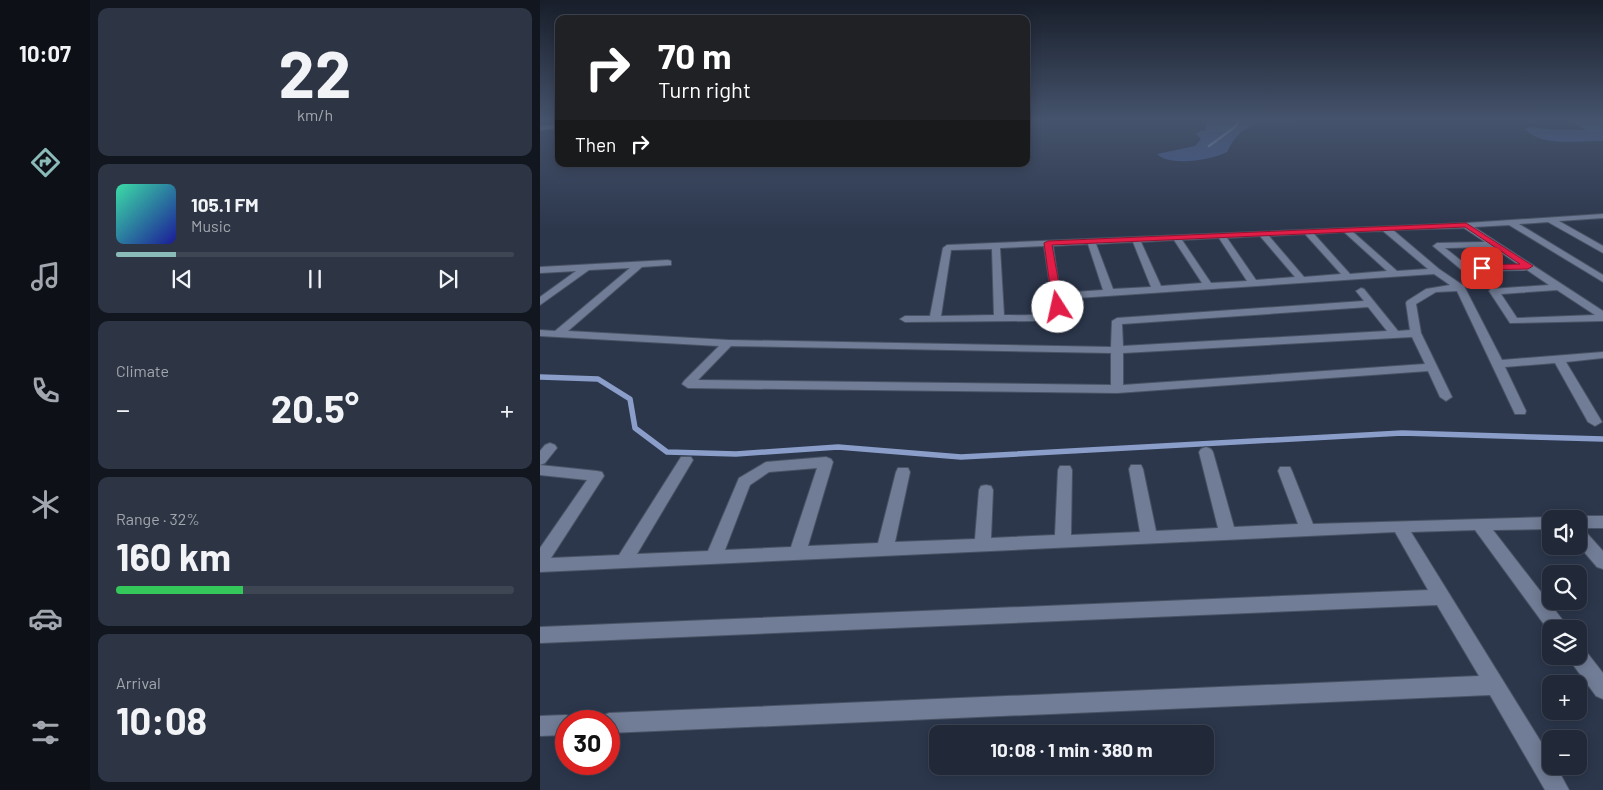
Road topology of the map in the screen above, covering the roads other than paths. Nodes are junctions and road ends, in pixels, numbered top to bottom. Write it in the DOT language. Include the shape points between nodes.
graph roads {
  1 [pos="1603,216"];
  2 [pos="1585,217"];
  3 [pos="1549,219"];
  4 [pos="1510,222"];
  5 [pos="1466,225"];
  6 [pos="1603,226"];
  7 [pos="1385,228"];
  8 [pos="1346,230"];
  9 [pos="1308,232"];
  10 [pos="1263,234"];
  11 [pos="1222,236"];
  12 [pos="1177,238"];
  13 [pos="1136,239"];
  14 [pos="1091,241"];
  15 [pos="1048,243"];
  16 [pos="1494,244"];
  17 [pos="996,246"];
  18 [pos="1603,250"];
  19 [pos="668,263"];
  20 [pos="639,265"];
  21 [pos="1528,266"];
  22 [pos="586,268"];
  23 [pos="540,270"];
  24 [pos="1436,271"];
  25 [pos="1395,274"];
  26 [pos="1348,277"];
  27 [pos="1603,279"];
  28 [pos="1302,280"];
  29 [pos="1253,283"];
  30 [pos="1208,286"];
  31 [pos="1560,287"];
  32 [pos="1461,288"];
  33 [pos="1157,290"];
  34 [pos="1361,291"];
  35 [pos="1109,293"];
  36 [pos="1056,296"];
  37 [pos="540,302"];
  38 [pos="1371,304"];
  39 [pos="1603,317"];
  40 [pos="999,318"];
  41 [pos="905,319"];
  42 [pos="935,319"];
  43 [pos="540,333"];
  44 [pos="1416,333"];
  45 [pos="558,334"];
  46 [pos="1394,334"];
  47 [pos="728,343"];
  48 [pos="1116,350"];
  49 [pos="1603,355"];
  50 [pos="1559,359"];
  51 [pos="1498,364"];
  52 [pos="1432,367"];
  53 [pos="1117,389"];
  54 [pos="1446,397"];
  55 [pos="1520,411"];
  56 [pos="1595,422"];
  57 [pos="550,448"];
  58 [pos="1206,452"];
  59 [pos="540,460"];
  60 [pos="686,460"];
  61 [pos="1136,469"];
  62 [pos="540,470"];
  63 [pos="1065,470"];
  64 [pos="1285,471"];
  65 [pos="903,472"];
  66 [pos="986,490"];
  67 [pos="1587,522"];
  68 [pos="1603,522"];
  69 [pos="1542,523"];
  70 [pos="1480,525"];
  71 [pos="1399,526"];
  72 [pos="1308,530"];
  73 [pos="1228,534"];
  74 [pos="1149,538"];
  75 [pos="1063,541"];
  76 [pos="1587,544"];
  77 [pos="983,545"];
  78 [pos="884,549"];
  79 [pos="797,554"];
  80 [pos="714,557"];
  81 [pos="540,561"];
  82 [pos="623,562"];
  83 [pos="1603,562"];
  84 [pos="540,565"];
  85 [pos="1442,597"];
  86 [pos="1551,620"];
  87 [pos="540,635"];
  88 [pos="1585,665"];
  89 [pos="1495,685"];
  90 [pos="1603,689"];
  91 [pos="620,723"];
  92 [pos="555,725"];
  93 [pos="540,726"];
  94 [pos="1558,790"];
  1 -- 2 [label="street"];
  2 -- 3 [label="street"];
  2 -- 6 [label="street"];
  3 -- 4 [label="street"];
  3 -- 18 [label="street"];
  4 -- 5 [label="street"];
  4 -- 27 [label="street"];
  5 -- 7 [label="street"];
  5 -- 16 [label="street"];
  7 -- 8 [label="street"];
  7 -- 24 [label="street"];
  8 -- 9 [label="street"];
  8 -- 25 [label="street"];
  9 -- 10 [label="street"];
  9 -- 26 [label="street"];
  10 -- 11 [label="street"];
  10 -- 28 [label="street"];
  11 -- 12 [label="street"];
  11 -- 29 [label="street"];
  12 -- 13 [label="street"];
  12 -- 30 [label="street"];
  13 -- 14 [label="street"];
  13 -- 33 [label="street"];
  14 -- 15 [label="street"];
  14 -- 35 [label="street"];
  15 -- 17 [label="street"];
  15 -- 36 [label="street"];
  16 -- 21 [label="street"];
  16 -- 21 [label="street" via="1437,246 1466,268"];
  17 -- 40 [label="street"];
  17 -- 42 [label="street" via="947,248"];
  19 -- 20 [label="street"];
  20 -- 22 [label="street"];
  20 -- 45 [label="street"];
  21 -- 31 [label="street"];
  22 -- 23 [label="street"];
  22 -- 37 [label="street"];
  24 -- 25 [label="street"];
  24 -- 32 [label="street"];
  25 -- 26 [label="street"];
  26 -- 28 [label="street"];
  28 -- 29 [label="street"];
  29 -- 30 [label="street"];
  30 -- 33 [label="street"];
  31 -- 39 [label="street"];
  31 -- 39 [label="street" via="1494,291 1514,322"];
  32 -- 44 [label="street" via="1434,288 1423,292 1411,303"];
  32 -- 51 [label="street"];
  33 -- 35 [label="street"];
  34 -- 38 [label="street"];
  35 -- 36 [label="street"];
  36 -- 40 [label="street" via="1058,307 1045,316"];
  38 -- 46 [label="street"];
  38 -- 48 [label="street" via="1117,321"];
  40 -- 42 [label="street"];
  41 -- 42 [label="street"];
  43 -- 45 [label="street"];
  44 -- 46 [label="street"];
  44 -- 52 [label="street"];
  45 -- 47 [label="street"];
  46 -- 48 [label="street"];
  47 -- 48 [label="street"];
  47 -- 53 [label="street" via="688,384"];
  48 -- 53 [label="street"];
  49 -- 50 [label="street"];
  50 -- 51 [label="street"];
  50 -- 56 [label="street"];
  51 -- 55 [label="street"];
  52 -- 53 [label="street"];
  52 -- 54 [label="street"];
  57 -- 59 [label="street"];
  58 -- 73 [label="street"];
  60 -- 82 [label="street"];
  61 -- 74 [label="street"];
  62 -- 81 [label="street" via="597,476"];
  63 -- 75 [label="street"];
  64 -- 72 [label="street"];
  65 -- 78 [label="street"];
  66 -- 77 [label="street"];
  67 -- 68 [label="street"];
  69 -- 70 [label="street"];
  70 -- 71 [label="street"];
  70 -- 86 [label="street"];
  71 -- 72 [label="street"];
  71 -- 85 [label="street"];
  72 -- 73 [label="street"];
  73 -- 74 [label="street"];
  74 -- 75 [label="street"];
  75 -- 77 [label="street"];
  76 -- 83 [label="street"];
  77 -- 78 [label="street"];
  78 -- 79 [label="street"];
  79 -- 80 [label="street"];
  79 -- 80 [label="street" via="826,462 766,467 744,482"];
  80 -- 82 [label="street"];
  82 -- 84 [label="street"];
  85 -- 87 [label="street"];
  85 -- 89 [label="street"];
  88 -- 90 [label="street"];
  89 -- 91 [label="street"];
  89 -- 94 [label="street"];
  92 -- 93 [label="street"];
}
